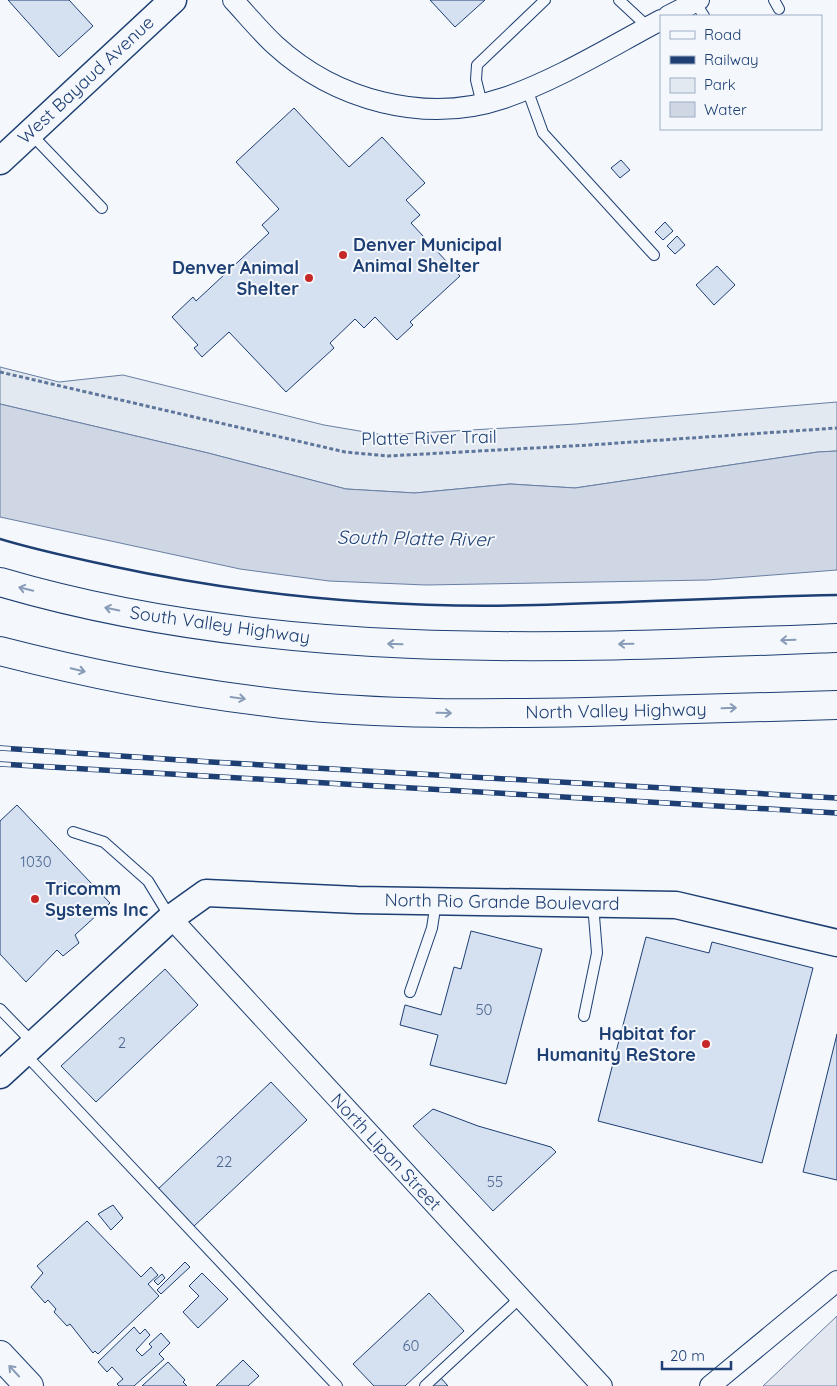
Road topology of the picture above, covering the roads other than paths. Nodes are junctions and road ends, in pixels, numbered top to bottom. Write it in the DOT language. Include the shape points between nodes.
graph roads {
  1 [pos="173,0"];
  2 [pos="233,0"];
  3 [pos="545,0"];
  4 [pos="619,0"];
  5 [pos="700,6"];
  6 [pos="671,15"];
  7 [pos="654,24"];
  8 [pos="526,89"];
  9 [pos="482,104"];
  10 [pos="30,133"];
  11 [pos="0,161"];
  12 [pos="102,208"];
  13 [pos="654,255"];
  14 [pos="0,582"];
  15 [pos="837,638"];
  16 [pos="0,651"];
  17 [pos="837,705"];
  18 [pos="73,832"];
  19 [pos="436,901"];
  20 [pos="593,904"];
  21 [pos="170,918"];
  22 [pos="837,943"];
  23 [pos="410,992"];
  24 [pos="0,1009"];
  25 [pos="584,1016"];
  26 [pos="29,1049"];
  27 [pos="0,1075"];
  28 [pos="836,1281"];
  29 [pos="520,1298"];
  30 [pos="0,1356"];
  31 [pos="29,1386"];
  32 [pos="338,1386"];
  33 [pos="425,1386"];
  34 [pos="602,1386"];
  35 [pos="710,1386"];
  1 -- 10 [label="street, West Bayaud Avenue"];
  2 -- 9 [label="street" via="274,44 338,88 374,100 423,109"];
  3 -- 9 [label="lane" via="477,65 476,80"];
  4 -- 7 [label="lane"];
  5 -- 6 [label="street"];
  7 -- 8 [label="street"];
  8 -- 9 [label="street"];
  8 -- 13 [label="lane" via="543,133"];
  10 -- 11 [label="street, West Bayaud Avenue"];
  10 -- 12 [label="lane"];
  15 -- 14 [label="main road, South Valley Highway, one-way" via="543,646 329,640 204,626 110,609"];
  16 -- 17 [label="main road, North Valley Highway, one-way" via="124,680 235,698 396,712 505,714"];
  18 -- 21 [label="lane" via="104,842 148,881"];
  19 -- 20 [label="street, North Rio Grande Boulevard"];
  19 -- 21 [label="street, North Rio Grande Boulevard" via="206,893"];
  19 -- 23 [label="lane" via="432,928"];
  20 -- 22 [label="street, North Rio Grande Boulevard" via="676,905"];
  20 -- 25 [label="lane" via="596,953"];
  21 -- 26 [label="street, North Rio Grande Boulevard"];
  21 -- 29 [label="street, North Lipan Street"];
  24 -- 26 [label="lane"];
  26 -- 27 [label="street, North Rio Grande Boulevard"];
  26 -- 32 [label="lane"];
  28 -- 35 [label="street"];
  29 -- 33 [label="lane"];
  29 -- 34 [label="street, North Lipan Street"];
  31 -- 30 [label="main road, one-way"];
}
